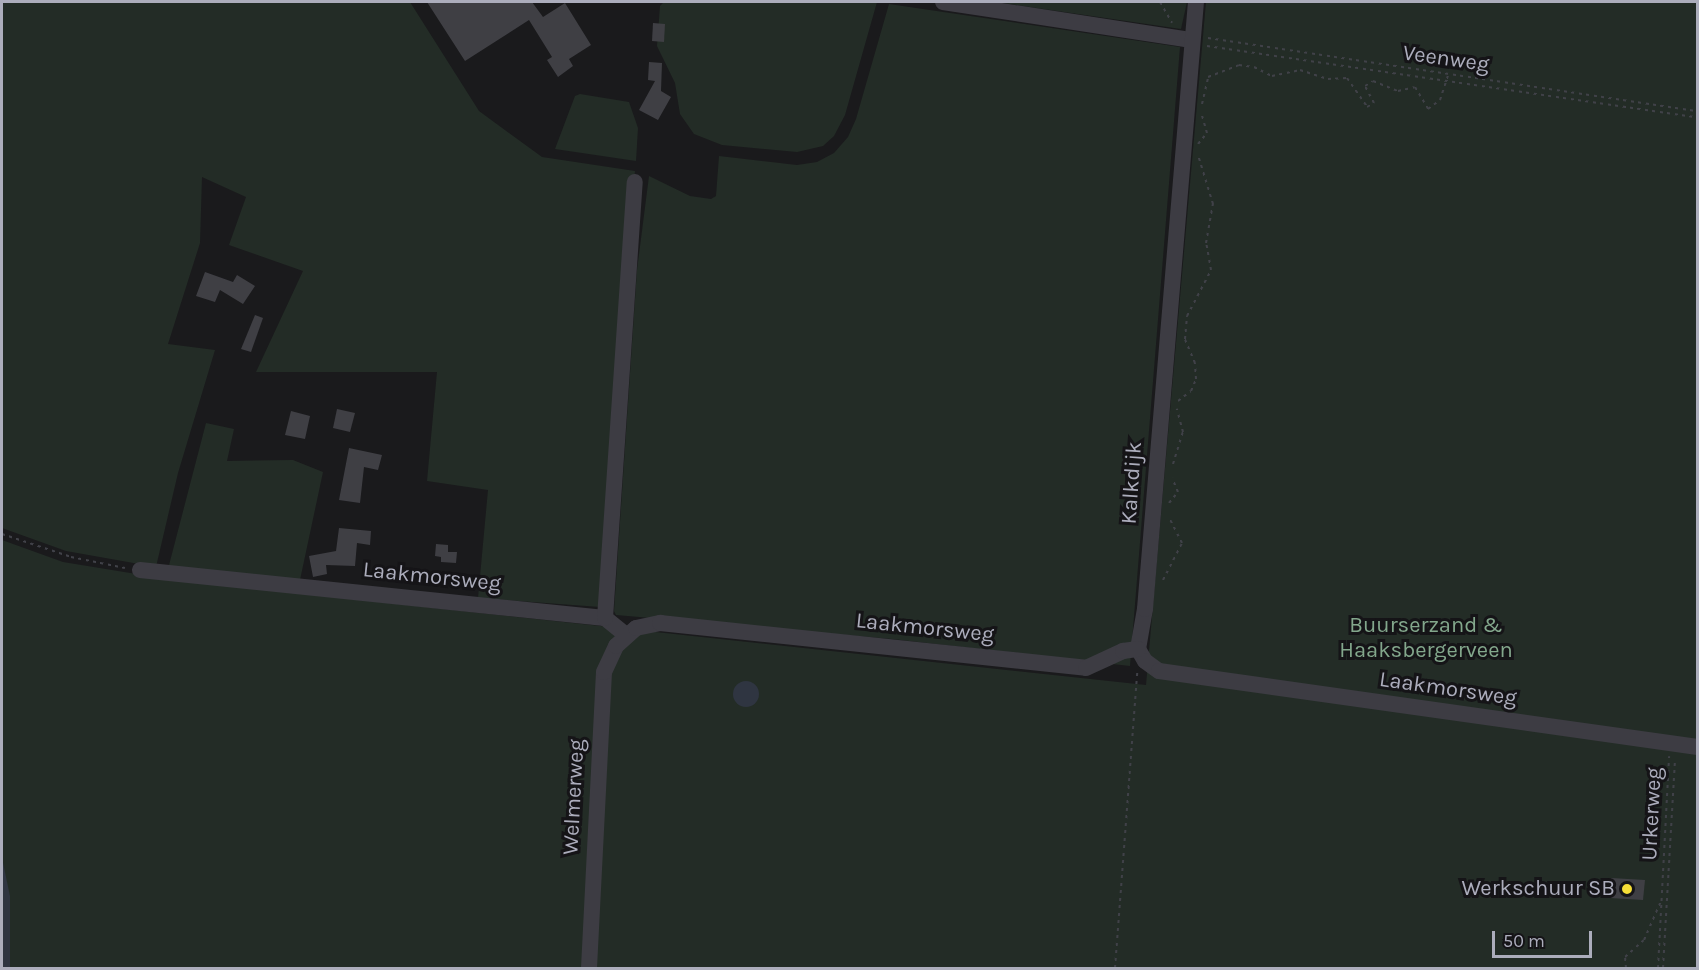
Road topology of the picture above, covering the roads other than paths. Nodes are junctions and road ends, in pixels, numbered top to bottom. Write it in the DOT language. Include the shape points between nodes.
graph roads {
  1 [pos="943,2"];
  2 [pos="1196,2"];
  3 [pos="1185,40"];
  4 [pos="635,182"];
  5 [pos="140,570"];
  6 [pos="605,618"];
  7 [pos="626,635"];
  8 [pos="1138,649"];
  9 [pos="1698,747"];
  10 [pos="589,969"];
  1 -- 3 [label="street"];
  2 -- 3 [label="street, Kalkdijk"];
  3 -- 8 [label="street, Kalkdijk" via="1146,597"];
  4 -- 6 [label="street"];
  5 -- 6 [label="street, Laakmorsweg"];
  6 -- 7 [label="street"];
  7 -- 8 [label="street, Laakmorsweg" via="660,622 1086,668 1123,651"];
  7 -- 10 [label="street, Welmerweg" via="609,656 604,672"];
  8 -- 9 [label="street, Laakmorsweg" via="1145,661 1159,670"];
}
